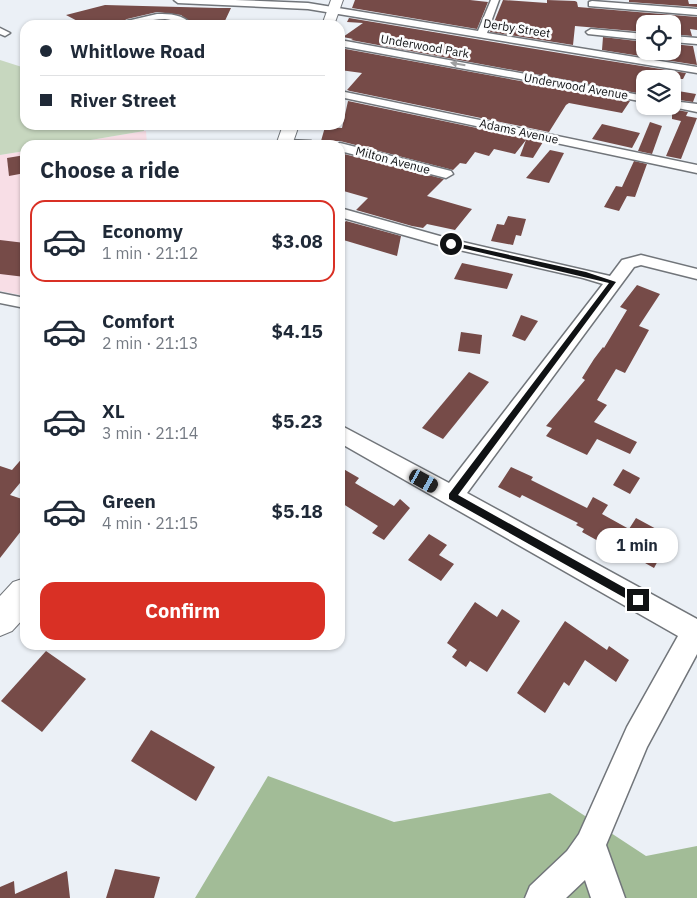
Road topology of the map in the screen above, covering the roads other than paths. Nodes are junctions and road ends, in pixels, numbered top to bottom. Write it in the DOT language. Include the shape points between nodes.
graph roads {
  1 [pos="178,0"];
  2 [pos="495,0"];
  3 [pos="198,2"];
  4 [pos="335,5"];
  5 [pos="697,12"];
  6 [pos="591,14"];
  7 [pos="186,17"];
  8 [pos="144,20"];
  9 [pos="330,20"];
  10 [pos="636,33"];
  11 [pos="482,34"];
  12 [pos="681,40"];
  13 [pos="697,41"];
  14 [pos="345,44"];
  15 [pos="588,52"];
  16 [pos="697,70"];
  17 [pos="506,73"];
  18 [pos="345,95"];
  19 [pos="636,97"];
  20 [pos="681,105"];
  21 [pos="697,108"];
  22 [pos="345,148"];
  23 [pos="697,169"];
  24 [pos="446,174"];
  25 [pos="345,213"];
  26 [pos="697,274"];
  27 [pos="613,282"];
  28 [pos="0,298"];
  29 [pos="20,303"];
  30 [pos="345,437"];
  31 [pos="452,496"];
  32 [pos="20,598"];
  33 [pos="0,620"];
  34 [pos="696,632"];
  35 [pos="590,845"];
  36 [pos="542,898"];
  37 [pos="608,898"];
  1 -- 3 [label="street, Derby Street"];
  2 -- 11 [label="street"];
  3 -- 4 [label="street, Derby Street"];
  3 -- 7 [label="street"];
  4 -- 9 [label="main road"];
  4 -- 11 [label="street, Derby Street"];
  5 -- 6 [label="street"];
  6 -- 10 [label="street"];
  6 -- 15 [label="street"];
  7 -- 8 [label="street"];
  11 -- 15 [label="street, Derby Street"];
  12 -- 13 [label="street"];
  17 -- 14 [label="street, Underwood Park, one-way"];
  15 -- 16 [label="street, Derby Street"];
  17 -- 19 [label="street, Underwood Avenue"];
  18 -- 23 [label="street, Adams Avenue"];
  20 -- 21 [label="street"];
  22 -- 24 [label="street, Milton Avenue"];
  25 -- 27 [label="street" via="451,244"];
  26 -- 27 [label="street" via="636,260 628,262"];
  27 -- 31 [label="street"];
  28 -- 29 [label="street"];
  30 -- 31 [label="street"];
  31 -- 34 [label="street"];
  32 -- 33 [label="main road"];
  34 -- 35 [label="street" via="638,736"];
  35 -- 36 [label="street" via="579,863"];
  35 -- 37 [label="street"];
}
